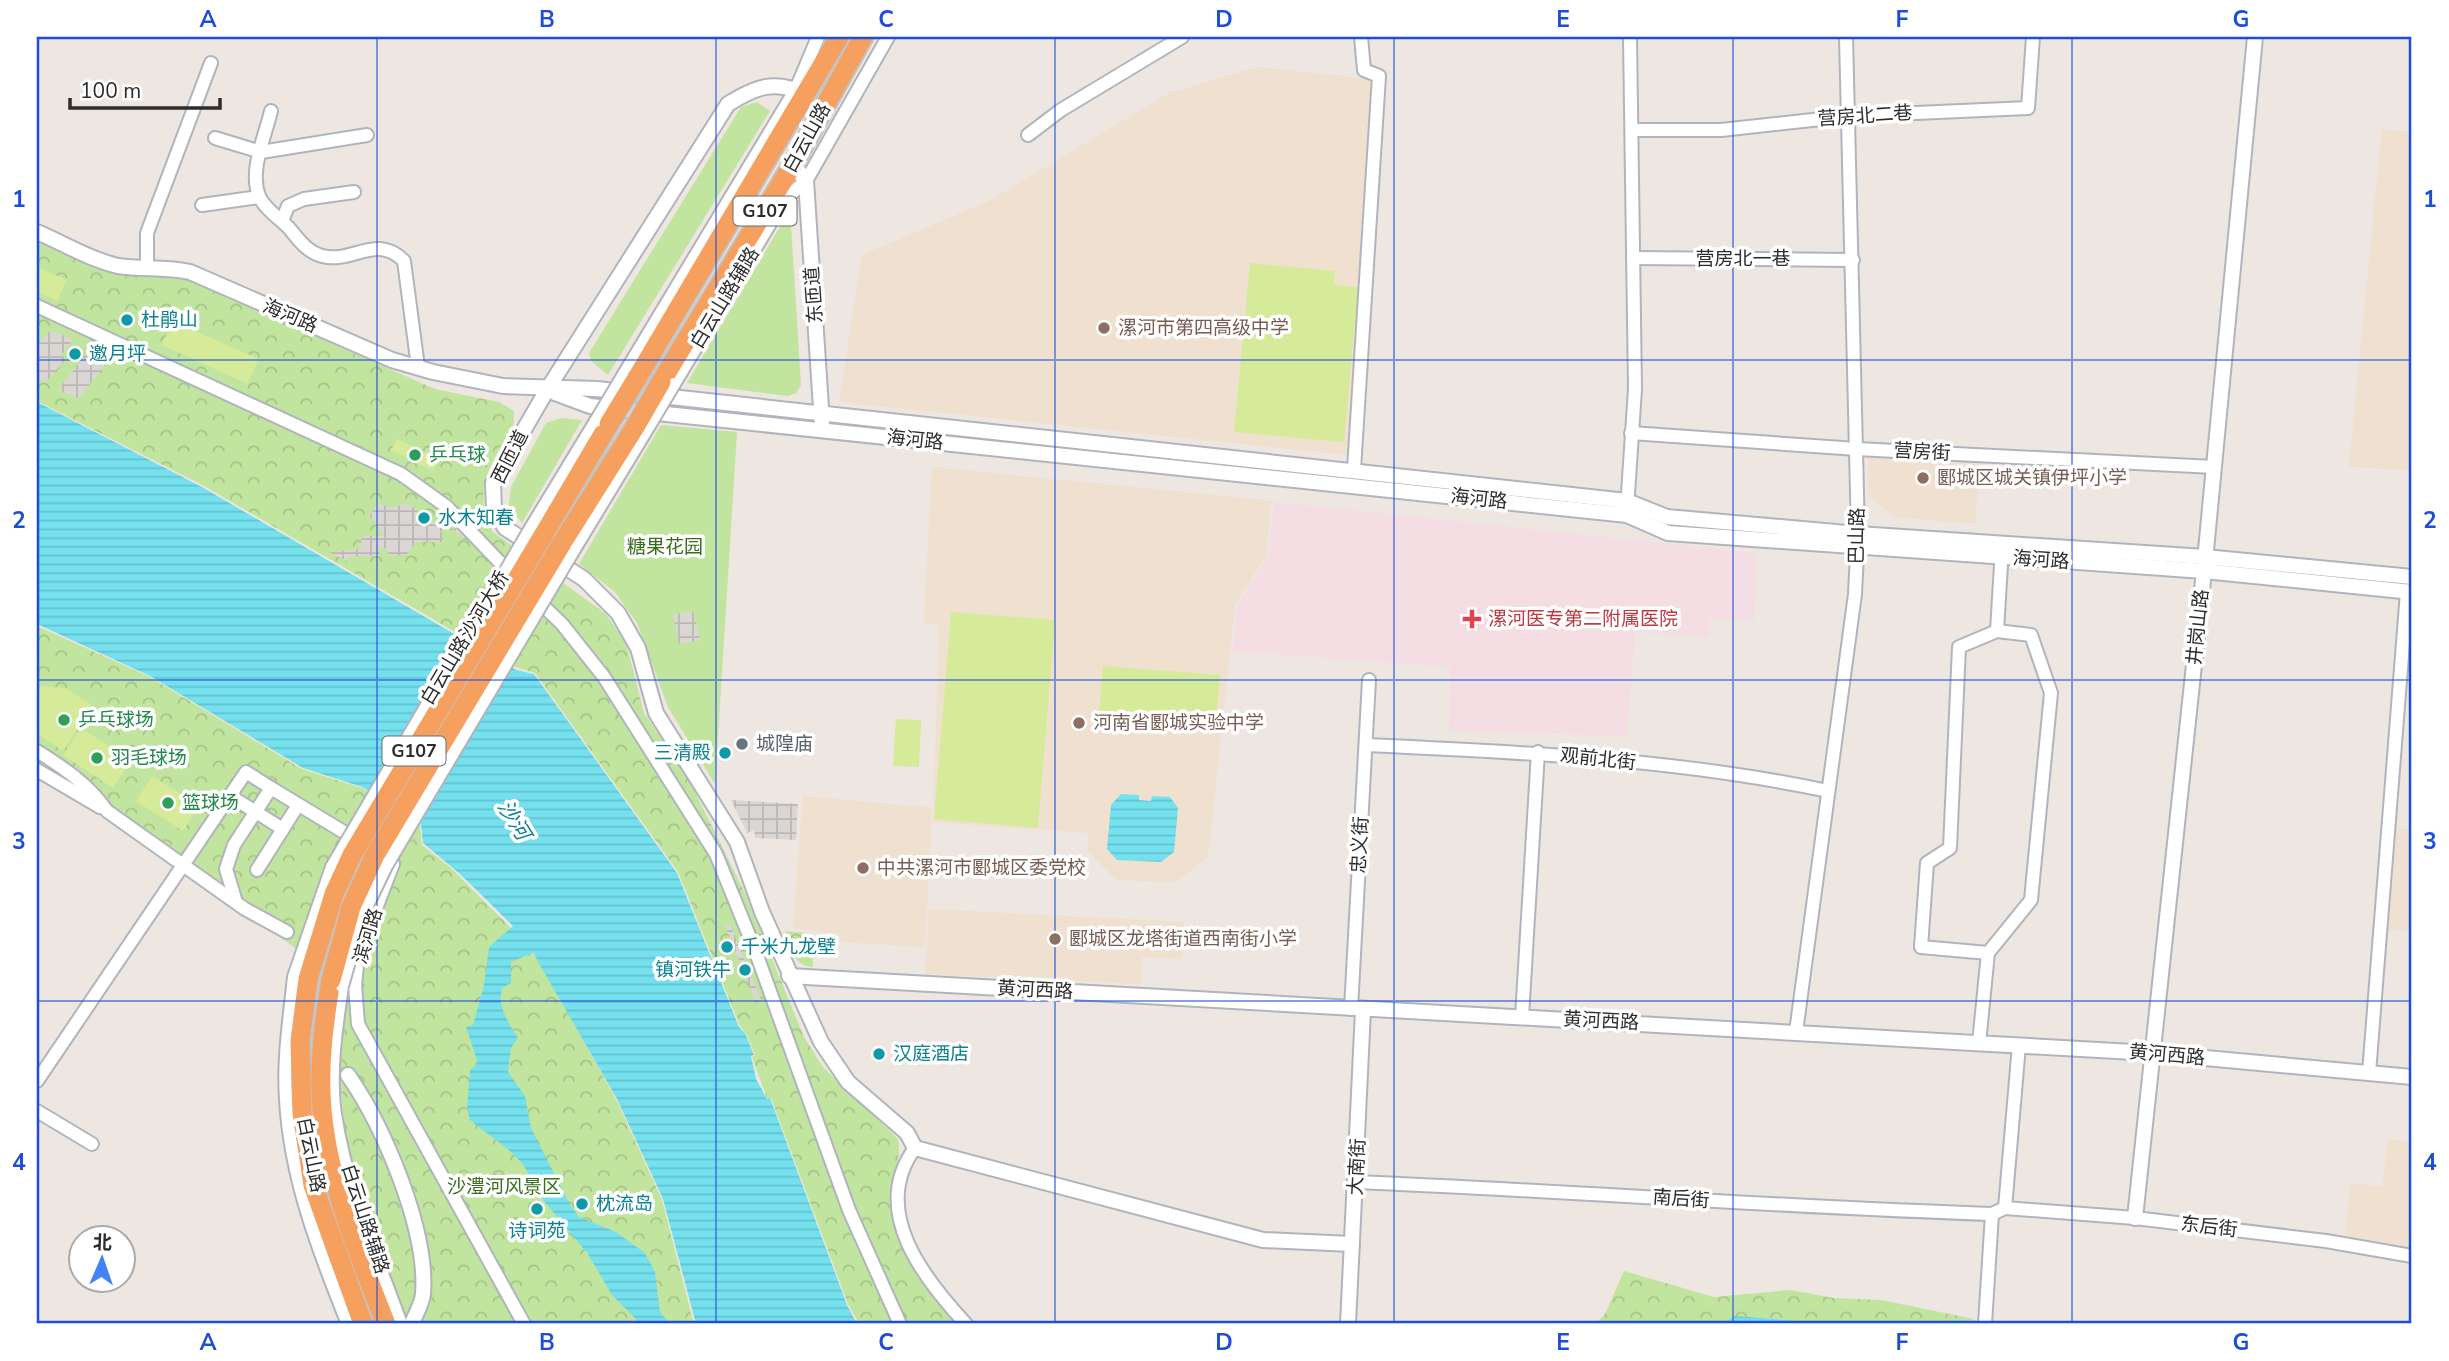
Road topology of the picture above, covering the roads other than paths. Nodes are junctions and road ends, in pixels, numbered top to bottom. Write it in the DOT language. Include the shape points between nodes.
graph roads {
  1 [pos="818,37"];
  2 [pos="839,37"];
  3 [pos="863,37"];
  4 [pos="888,37"];
  5 [pos="1182,37"];
  6 [pos="1361,37"];
  7 [pos="1630,37"];
  8 [pos="1846,37"];
  9 [pos="2033,37"];
  10 [pos="2255,37"];
  11 [pos="211,63"];
  12 [pos="800,92"];
  13 [pos="271,111"];
  14 [pos="1849,116"];
  15 [pos="1632,130"];
  16 [pos="368,135"];
  17 [pos="1028,135"];
  18 [pos="215,138"];
  19 [pos="261,152"];
  20 [pos="793,164"];
  21 [pos="806,181"];
  22 [pos="354,192"];
  23 [pos="259,197"];
  24 [pos="202,205"];
  25 [pos="282,221"];
  26 [pos="37,232"];
  27 [pos="1633,258"];
  28 [pos="1853,260"];
  29 [pos="147,266"];
  30 [pos="37,306"];
  31 [pos="418,367"];
  32 [pos="667,383"];
  33 [pos="547,390"];
  34 [pos="821,414"];
  35 [pos="822,431"];
  36 [pos="1631,433"];
  37 [pos="1857,449"];
  38 [pos="2214,467"];
  39 [pos="1354,469"];
  40 [pos="1627,508"];
  41 [pos="538,531"];
  42 [pos="1858,541"];
  43 [pos="2002,551"];
  44 [pos="2204,564"];
  45 [pos="2412,577"];
  46 [pos="2409,592"];
  47 [pos="2408,620"];
  48 [pos="1997,631"];
  49 [pos="1369,680"];
  50 [pos="1366,745"];
  51 [pos="37,751"];
  52 [pos="1538,752"];
  53 [pos="37,770"];
  54 [pos="271,788"];
  55 [pos="1828,792"];
  56 [pos="230,796"];
  57 [pos="298,805"];
  58 [pos="107,811"];
  59 [pos="256,812"];
  60 [pos="283,829"];
  61 [pos="183,865"];
  62 [pos="257,870"];
  63 [pos="236,902"];
  64 [pos="287,932"];
  65 [pos="1988,953"];
  66 [pos="789,976"];
  67 [pos="301,978"];
  68 [pos="337,983"];
  69 [pos="1357,1010"];
  70 [pos="1522,1017"];
  71 [pos="1797,1032"];
  72 [pos="1979,1043"];
  73 [pos="2019,1045"];
  74 [pos="2151,1053"];
  75 [pos="2369,1073"];
  76 [pos="348,1075"];
  77 [pos="2412,1077"];
  78 [pos="37,1081"];
  79 [pos="37,1111"];
  80 [pos="92,1144"];
  81 [pos="915,1148"];
  82 [pos="1356,1182"];
  83 [pos="2005,1208"];
  84 [pos="1992,1214"];
  85 [pos="2136,1217"];
  86 [pos="1352,1244"];
  87 [pos="2412,1256"];
  88 [pos="348,1324"];
  89 [pos="363,1324"];
  90 [pos="386,1324"];
  91 [pos="401,1324"];
  92 [pos="412,1324"];
  93 [pos="524,1324"];
  94 [pos="900,1324"];
  95 [pos="966,1324"];
  96 [pos="1348,1324"];
  97 [pos="1985,1324"];
  1 -- 12 [label="street"];
  2 -- 12 [label="highway, 白云山路 / G107"];
  3 -- 20 [label="highway, 白云山路 / G107"];
  4 -- 21 [label="street, 白云山路辅路"];
  5 -- 17 [label="street"];
  6 -- 39 [label="street" via="1364,70 1379,76"];
  7 -- 15 [label="street"];
  8 -- 14 [label="street, 巴山路"];
  9 -- 14 [label="street, 营房北二巷" via="2028,108"];
  10 -- 38 [label="street, 井岗山路"];
  11 -- 29 [label="street" via="146,233"];
  12 -- 33 [label="street, 西匝道" via="754,88 728,104"];
  12 -- 41 [label="highway, 白云山路 / G107, bridge"];
  13 -- 19 [label="street"];
  14 -- 15 [label="street, 营房北二巷" via="1721,130"];
  14 -- 28 [label="street, 巴山路"];
  15 -- 27 [label="street"];
  16 -- 19 [label="street"];
  18 -- 19 [label="street"];
  19 -- 23 [label="street" via="256,166"];
  20 -- 21 [label="street"];
  20 -- 32 [label="highway, 白云山路 / G107"];
  21 -- 32 [label="street, 白云山路辅路" via="784,200"];
  21 -- 34 [label="street, 东匝道"];
  22 -- 25 [label="street" via="304,199 288,206"];
  23 -- 24 [label="street"];
  23 -- 25 [label="street"];
  25 -- 31 [label="street" via="304,246 322,256 382,247 404,261"];
  26 -- 29 [label="street, 海河路" via="106,262"];
  27 -- 28 [label="street, 营房北一巷"];
  27 -- 36 [label="street"];
  28 -- 37 [label="street, 巴山路"];
  29 -- 31 [label="street, 海河路" via="190,272 392,360"];
  30 -- 94 [label="street" via="401,474 447,506 562,624 604,677 716,854 849,1210"];
  31 -- 33 [label="street, 海河路" via="503,386"];
  32 -- 68 [label="highway, 白云山路沙河大桥 / G107, bridge" via="374,855 351,906"];
  33 -- 34 [label="street, 海河路" via="597,389"];
  33 -- 35 [label="street, 海河路" via="590,406"];
  33 -- 66 [label="street, 西匝道" via="493,483 494,509 505,528 584,579 618,613 638,648 656,713 737,842"];
  34 -- 35 [label="street, 东匝道"];
  34 -- 39 [label="street, 海河路"];
  35 -- 40 [label="street, 海河路"];
  36 -- 37 [label="street, 营房街"];
  36 -- 40 [label="street"];
  37 -- 38 [label="street, 营房街"];
  37 -- 42 [label="street, 巴山路"];
  38 -- 44 [label="street, 井岗山路"];
  39 -- 40 [label="street, 海河路"];
  40 -- 42 [label="street, 海河路"];
  41 -- 67 [label="highway, 白云山路沙河大桥 / G107, bridge" via="352,855"];
  42 -- 43 [label="street, 海河路"];
  42 -- 55 [label="street, 巴山路"];
  43 -- 44 [label="street, 海河路"];
  43 -- 48 [label="street"];
  44 -- 45 [label="street, 海河路"];
  44 -- 46 [label="street, 海河路"];
  44 -- 74 [label="street, 井岗山路"];
  46 -- 47 [label="street"];
  47 -- 75 [label="street"];
  48 -- 65 [label="street" via="2031,635 2051,693 2031,900"];
  48 -- 65 [label="street" via="1959,647 1950,848 1927,863 1921,947"];
  49 -- 50 [label="street, 忠义街"];
  50 -- 52 [label="street, 观前北街"];
  50 -- 69 [label="street, 忠义街"];
  51 -- 58 [label="street" via="69,771"];
  52 -- 55 [label="street, 观前北街" via="1744,774"];
  52 -- 70 [label="street"];
  53 -- 58 [label="street"];
  54 -- 56 [label="street, 滨河路" via="246,772"];
  54 -- 57 [label="street, 滨河路"];
  54 -- 59 [label="street"];
  55 -- 71 [label="street, 巴山路"];
  56 -- 59 [label="street"];
  56 -- 61 [label="street"];
  57 -- 60 [label="street"];
  57 -- 93 [label="street, 滨河路" via="394,864 358,955 358,1024"];
  58 -- 61 [label="street"];
  59 -- 60 [label="street"];
  59 -- 63 [label="street" via="234,845 226,869"];
  60 -- 62 [label="street"];
  61 -- 63 [label="street"];
  61 -- 78 [label="street"];
  63 -- 64 [label="street"];
  65 -- 72 [label="street"];
  66 -- 69 [label="street, 黄河西路"];
  66 -- 81 [label="street, 西匝道" via="821,1042 848,1082 907,1133"];
  67 -- 88 [label="street" via="286,1051 291,1150 326,1269"];
  67 -- 89 [label="highway, 白云山路 / G107" via="302,1112 313,1185"];
  68 -- 90 [label="highway, 白云山路 / G107" via="321,1044 321,1109 335,1182"];
  68 -- 91 [label="street, 白云山路辅路" via="335,1113 352,1190"];
  69 -- 70 [label="street, 黄河西路"];
  69 -- 82 [label="street, 大南街"];
  70 -- 71 [label="street, 黄河西路"];
  71 -- 72 [label="street, 黄河西路"];
  72 -- 73 [label="street, 黄河西路"];
  73 -- 74 [label="street, 黄河西路"];
  73 -- 83 [label="street"];
  74 -- 75 [label="street, 黄河西路"];
  74 -- 85 [label="street, 井岗山路"];
  75 -- 77 [label="street, 黄河西路"];
  76 -- 92 [label="street" via="389,1152 421,1242 423,1296"];
  79 -- 80 [label="street"];
  81 -- 86 [label="street" via="1263,1240"];
  81 -- 95 [label="street" via="899,1185 900,1223 919,1269"];
  82 -- 84 [label="street, 南后街"];
  82 -- 86 [label="street, 大南街"];
  83 -- 84 [label="street, 南后街"];
  83 -- 85 [label="street, 东后街"];
  84 -- 97 [label="street"];
  85 -- 87 [label="street, 东后街"];
  86 -- 96 [label="street, 大南街"];
}
